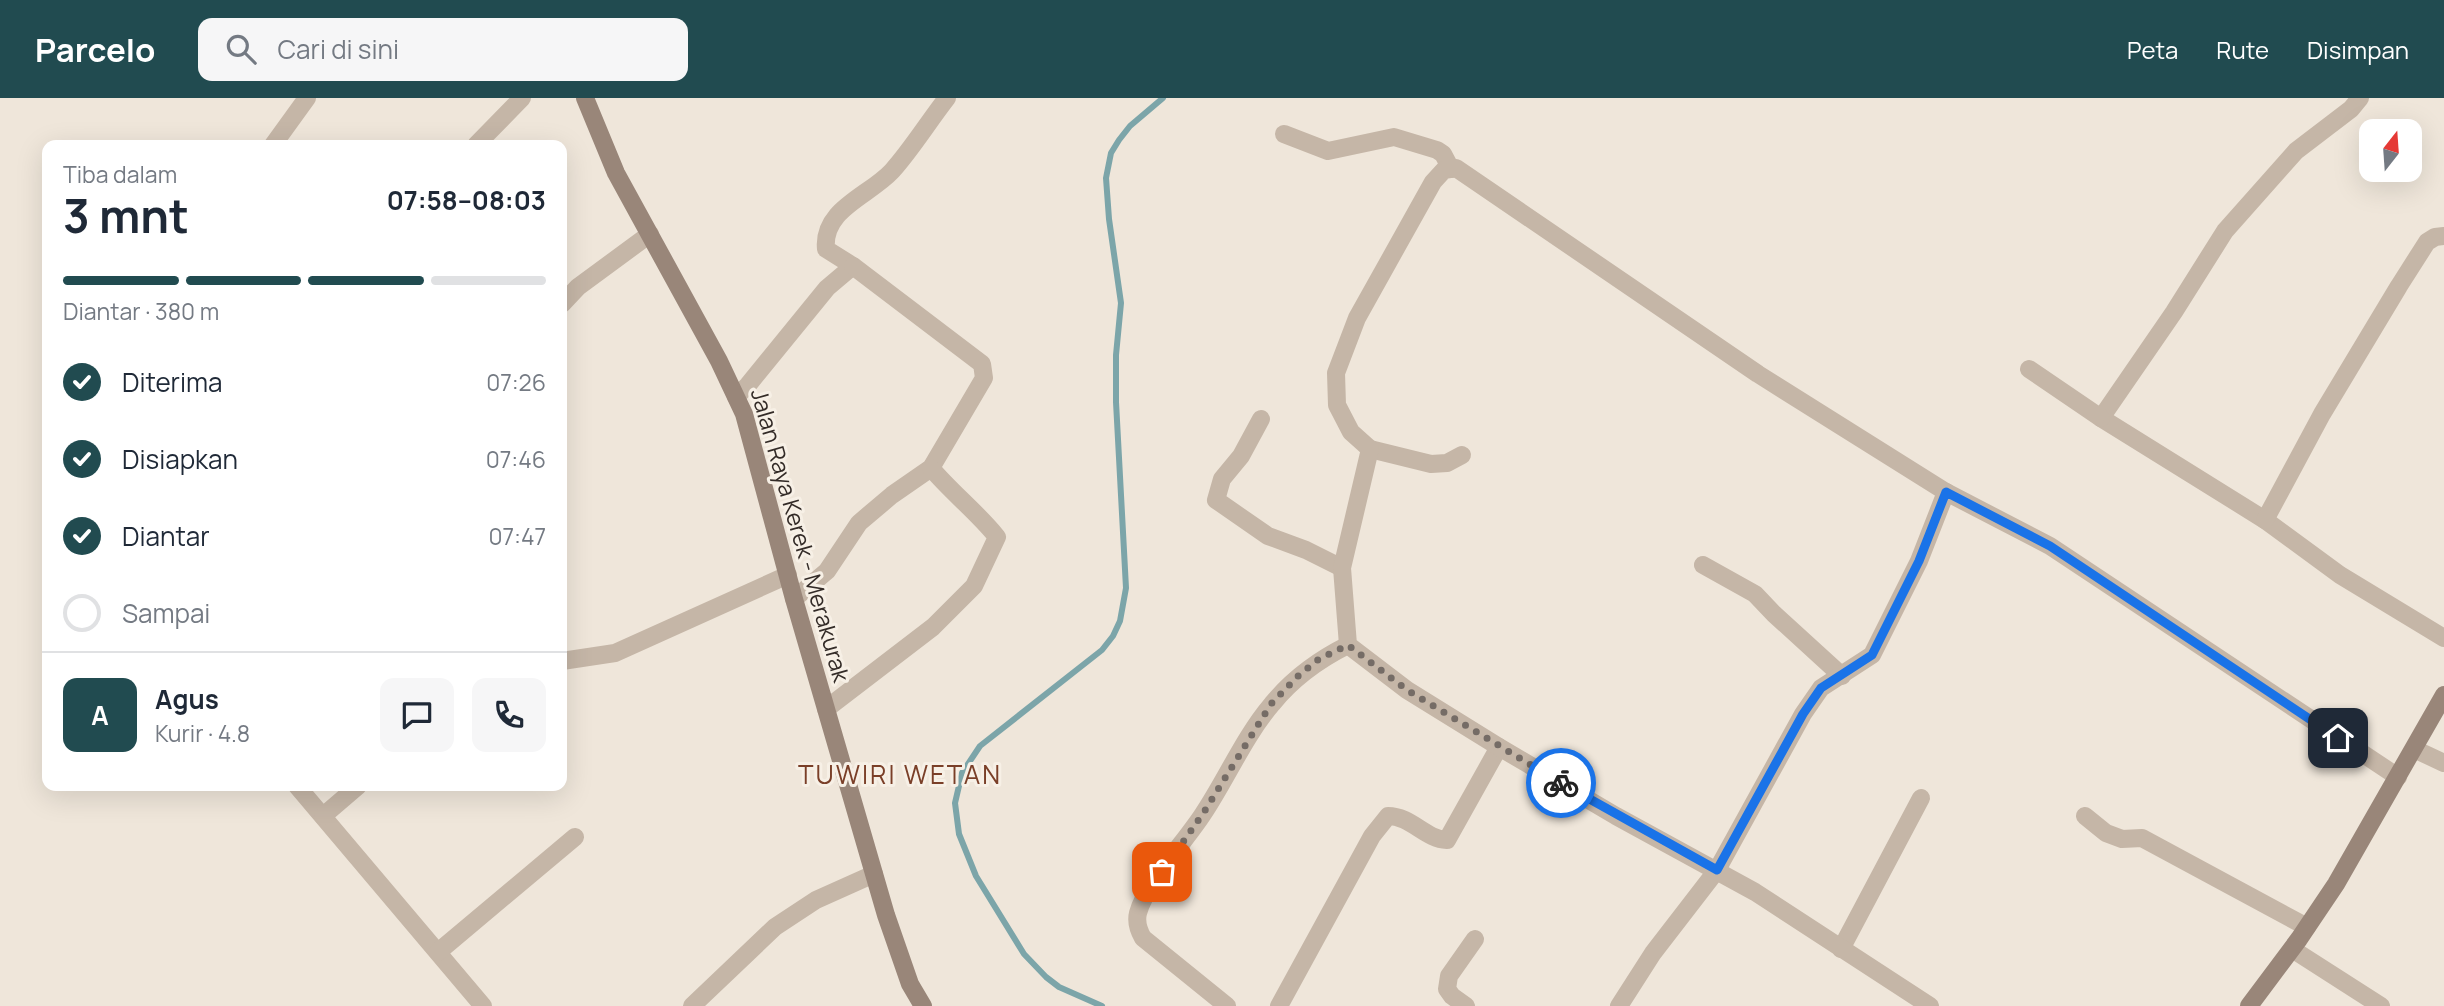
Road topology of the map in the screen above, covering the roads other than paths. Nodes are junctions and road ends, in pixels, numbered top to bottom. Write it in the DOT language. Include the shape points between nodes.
graph roads {
  1 [pos="307,98"];
  2 [pos="522,98"];
  3 [pos="585,98"];
  4 [pos="947,98"];
  5 [pos="2360,98"];
  6 [pos="1284,135"];
  7 [pos="277,140"];
  8 [pos="481,140"];
  9 [pos="1451,169"];
  10 [pos="2444,236"];
  11 [pos="642,240"];
  12 [pos="853,266"];
  13 [pos="567,298"];
  14 [pos="2029,369"];
  15 [pos="736,397"];
  16 [pos="2101,418"];
  17 [pos="1261,419"];
  18 [pos="1370,449"];
  19 [pos="1462,455"];
  20 [pos="931,468"];
  21 [pos="1946,492"];
  22 [pos="2265,520"];
  23 [pos="1703,565"];
  24 [pos="1342,568"];
  25 [pos="788,575"];
  26 [pos="794,599"];
  27 [pos="2444,638"];
  28 [pos="1348,645"];
  29 [pos="567,660"];
  30 [pos="1842,676"];
  31 [pos="2444,695"];
  32 [pos="826,709"];
  33 [pos="1499,747"];
  34 [pos="2414,749"];
  35 [pos="2444,763"];
  36 [pos="2398,776"];
  37 [pos="301,791"];
  38 [pos="352,791"];
  39 [pos="1921,798"];
  40 [pos="323,816"];
  41 [pos="2085,816"];
  42 [pos="575,837"];
  43 [pos="1717,870"];
  44 [pos="874,874"];
  45 [pos="2307,927"];
  46 [pos="1475,939"];
  47 [pos="1841,949"];
  48 [pos="2292,949"];
  49 [pos="438,952"];
  50 [pos="483,1006"];
  51 [pos="692,1006"];
  52 [pos="923,1006"];
  53 [pos="1227,1006"];
  54 [pos="1279,1006"];
  55 [pos="1466,1006"];
  56 [pos="1619,1006"];
  57 [pos="1930,1006"];
  58 [pos="2249,1006"];
  59 [pos="2381,1006"];
  1 -- 7 [label="street"];
  2 -- 8 [label="street"];
  3 -- 11 [label="main road, Jalan Raya Kerek - Merakurak"];
  4 -- 12 [label="street" via="891,172 830,224 824,235 826,249"];
  5 -- 16 [label="street" via="2296,151 2225,232"];
  6 -- 9 [label="street" via="1328,151 1394,137 1437,150"];
  9 -- 18 [label="street" via="1433,182 1357,318 1336,373 1337,405 1351,432"];
  9 -- 21 [label="street" via="1457,168 1758,374"];
  10 -- 22 [label="street" via="2427,242 2399,286"];
  11 -- 13 [label="street"];
  11 -- 15 [label="main road, Jalan Raya Kerek - Merakurak"];
  12 -- 15 [label="street" via="827,288"];
  12 -- 20 [label="street" via="982,364 984,378"];
  14 -- 16 [label="street"];
  15 -- 25 [label="main road, Jalan Raya Kerek - Merakurak"];
  16 -- 22 [label="street"];
  17 -- 24 [label="street" via="1222,479 1216,500 1268,536"];
  18 -- 19 [label="street" via="1431,464 1447,463"];
  18 -- 24 [label="street"];
  20 -- 26 [label="street" via="859,523 827,571"];
  20 -- 32 [label="street" via="997,537 974,586 933,627"];
  21 -- 30 [label="street" via="1919,561 1872,655"];
  21 -- 36 [label="street" via="2050,546"];
  22 -- 27 [label="street" via="2340,575"];
  23 -- 30 [label="street" via="1755,594"];
  24 -- 28 [label="street"];
  25 -- 26 [label="main road, Jalan Raya Kerek - Merakurak"];
  25 -- 29 [label="street" via="615,653"];
  26 -- 32 [label="main road, Jalan Raya Kerek - Merakurak"];
  28 -- 33 [label="street" via="1407,690"];
  28 -- 53 [label="street" via="1319,659 1271,704 1148,891 1138,914 1143,938"];
  30 -- 43 [label="street" via="1821,688 1803,714"];
  31 -- 34 [label="main road"];
  32 -- 44 [label="main road, Jalan Raya Kerek - Merakurak"];
  33 -- 43 [label="street"];
  33 -- 54 [label="street" via="1447,840 1399,816 1381,822"];
  34 -- 35 [label="street"];
  34 -- 36 [label="main road"];
  36 -- 45 [label="main road"];
  37 -- 40 [label="street"];
  38 -- 40 [label="street"];
  39 -- 47 [label="street"];
  40 -- 49 [label="street"];
  41 -- 45 [label="street" via="2106,834 2142,838"];
  42 -- 49 [label="street"];
  43 -- 47 [label="street"];
  43 -- 56 [label="street"];
  44 -- 51 [label="street" via="816,900 775,927"];
  44 -- 52 [label="main road, Jalan Raya Kerek - Merakurak" via="910,984"];
  45 -- 48 [label="main road"];
  46 -- 55 [label="street" via="1449,975 1447,989"];
  47 -- 57 [label="street"];
  48 -- 58 [label="main road"];
  48 -- 59 [label="street"];
  49 -- 50 [label="street"];
}
